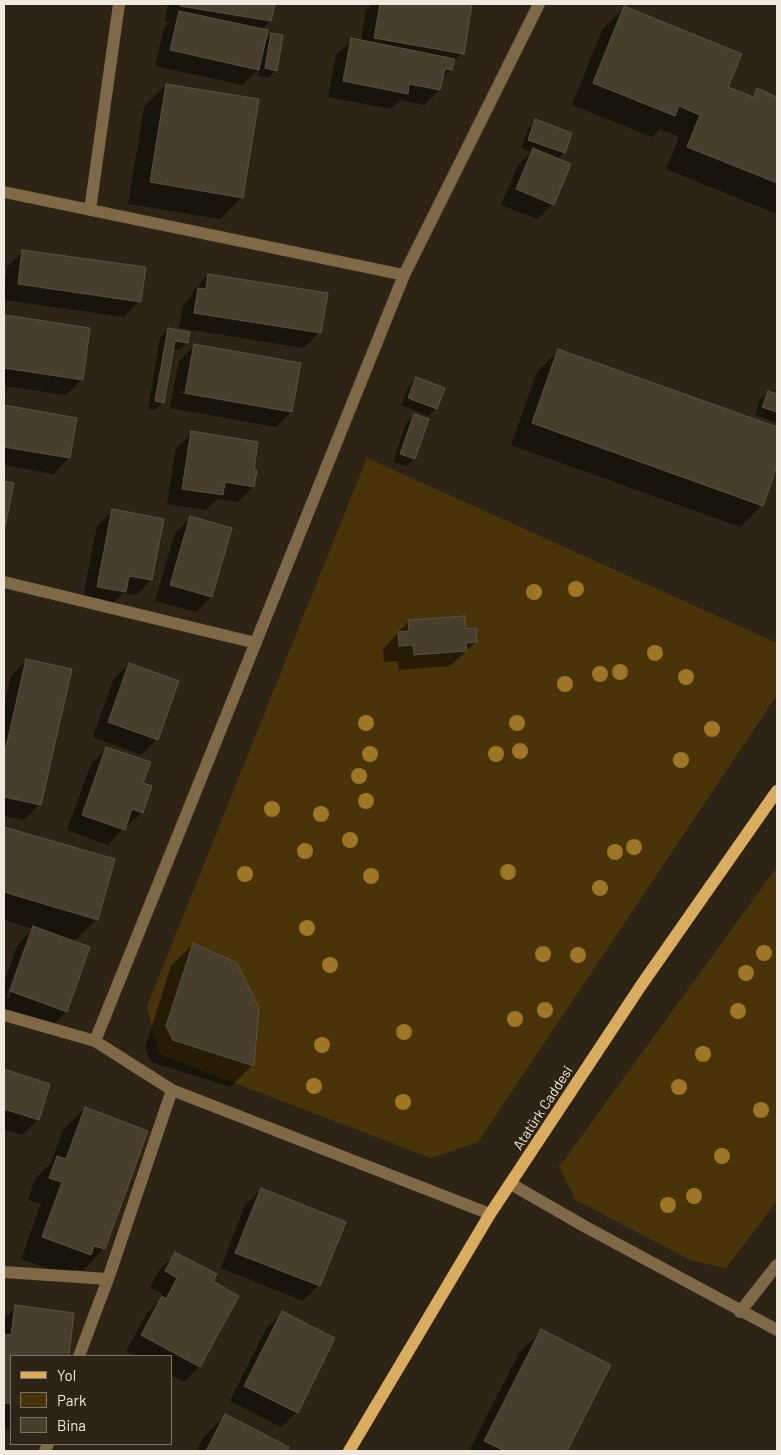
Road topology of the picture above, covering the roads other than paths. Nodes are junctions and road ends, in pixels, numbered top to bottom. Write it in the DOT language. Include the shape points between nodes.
graph roads {
  1 [pos="119,4"];
  2 [pos="539,4"];
  3 [pos="4,192"];
  4 [pos="90,210"];
  5 [pos="404,275"];
  6 [pos="4,582"];
  7 [pos="256,643"];
  8 [pos="777,791"];
  9 [pos="4,1016"];
  10 [pos="96,1041"];
  11 [pos="172,1090"];
  12 [pos="511,1184"];
  13 [pos="490,1214"];
  14 [pos="777,1265"];
  15 [pos="4,1272"];
  16 [pos="108,1279"];
  17 [pos="740,1312"];
  18 [pos="777,1330"];
  19 [pos="80,1355"];
  20 [pos="348,1451"];
  1 -- 4 [label="street"];
  2 -- 5 [label="street"];
  3 -- 4 [label="street"];
  4 -- 5 [label="street"];
  5 -- 7 [label="street"];
  6 -- 7 [label="street"];
  7 -- 10 [label="street"];
  8 -- 12 [label="main road, Atatürk Caddesi" via="642,984"];
  9 -- 10 [label="street"];
  10 -- 11 [label="street"];
  11 -- 13 [label="street"];
  11 -- 16 [label="street"];
  12 -- 13 [label="main road, Atatürk Caddesi"];
  12 -- 17 [label="street"];
  13 -- 20 [label="main road, Atatürk Caddesi"];
  14 -- 17 [label="street"];
  15 -- 16 [label="street"];
  16 -- 19 [label="street"];
  17 -- 18 [label="street"];
}
